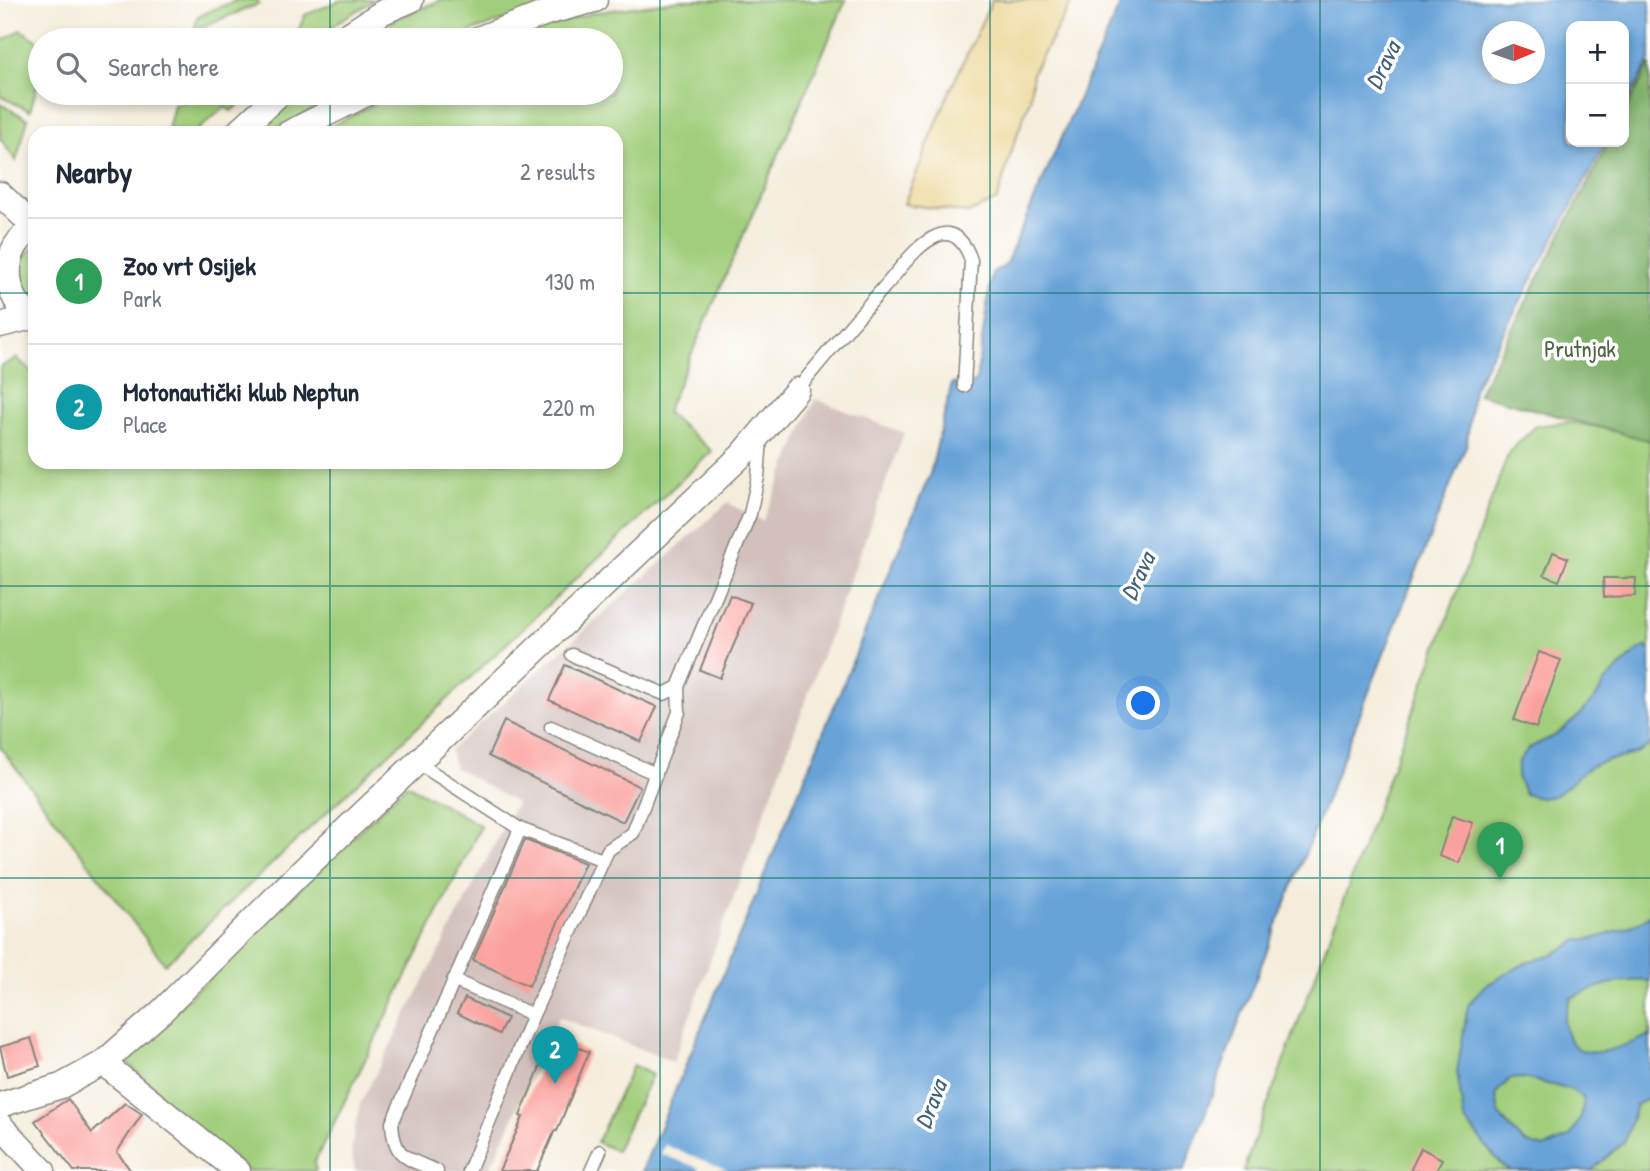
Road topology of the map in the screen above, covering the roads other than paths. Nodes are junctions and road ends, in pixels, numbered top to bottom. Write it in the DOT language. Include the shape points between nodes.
graph roads {
  1 [pos="411,0"];
  2 [pos="595,0"];
  3 [pos="358,28"];
  4 [pos="507,28"];
  5 [pos="267,105"];
  6 [pos="344,105"];
  7 [pos="245,126"];
  8 [pos="303,126"];
  9 [pos="0,194"];
  10 [pos="28,218"];
  11 [pos="28,233"];
  12 [pos="2,267"];
  13 [pos="28,314"];
  14 [pos="28,318"];
  15 [pos="0,325"];
  16 [pos="964,386"];
  17 [pos="797,390"];
  18 [pos="761,432"];
  19 [pos="572,655"];
  20 [pos="678,687"];
  21 [pos="551,727"];
  22 [pos="418,763"];
  23 [pos="656,774"];
  24 [pos="520,829"];
  25 [pos="603,860"];
  26 [pos="453,980"];
  27 [pos="533,1015"];
  28 [pos="103,1063"];
  29 [pos="0,1105"];
  30 [pos="0,1125"];
  31 [pos="600,1151"];
  32 [pos="43,1171"];
  33 [pos="238,1171"];
  34 [pos="437,1171"];
  35 [pos="469,1171"];
  36 [pos="591,1171"];
  1 -- 3 [label="street"];
  2 -- 4 [label="street"];
  5 -- 7 [label="street"];
  6 -- 8 [label="street"];
  9 -- 10 [label="street"];
  11 -- 12 [label="street" via="15,240"];
  12 -- 13 [label="street" via="9,297"];
  14 -- 15 [label="street"];
  16 -- 17 [label="lane" via="971,260 966,246 953,235 939,234 899,271"];
  17 -- 18 [label="street"];
  18 -- 20 [label="lane" via="750,514"];
  18 -- 22 [label="street"];
  19 -- 20 [label="lane" via="664,694"];
  20 -- 23 [label="lane" via="679,712"];
  21 -- 23 [label="lane"];
  22 -- 24 [label="lane"];
  22 -- 28 [label="street"];
  23 -- 25 [label="lane" via="633,833 608,850"];
  24 -- 25 [label="lane"];
  24 -- 26 [label="lane"];
  25 -- 27 [label="lane"];
  26 -- 27 [label="lane"];
  26 -- 34 [label="lane" via="393,1123 393,1142 402,1156"];
  27 -- 35 [label="lane"];
  28 -- 29 [label="street" via="61,1086"];
  28 -- 33 [label="street"];
  30 -- 32 [label="street"];
  31 -- 36 [label="lane"];
}
